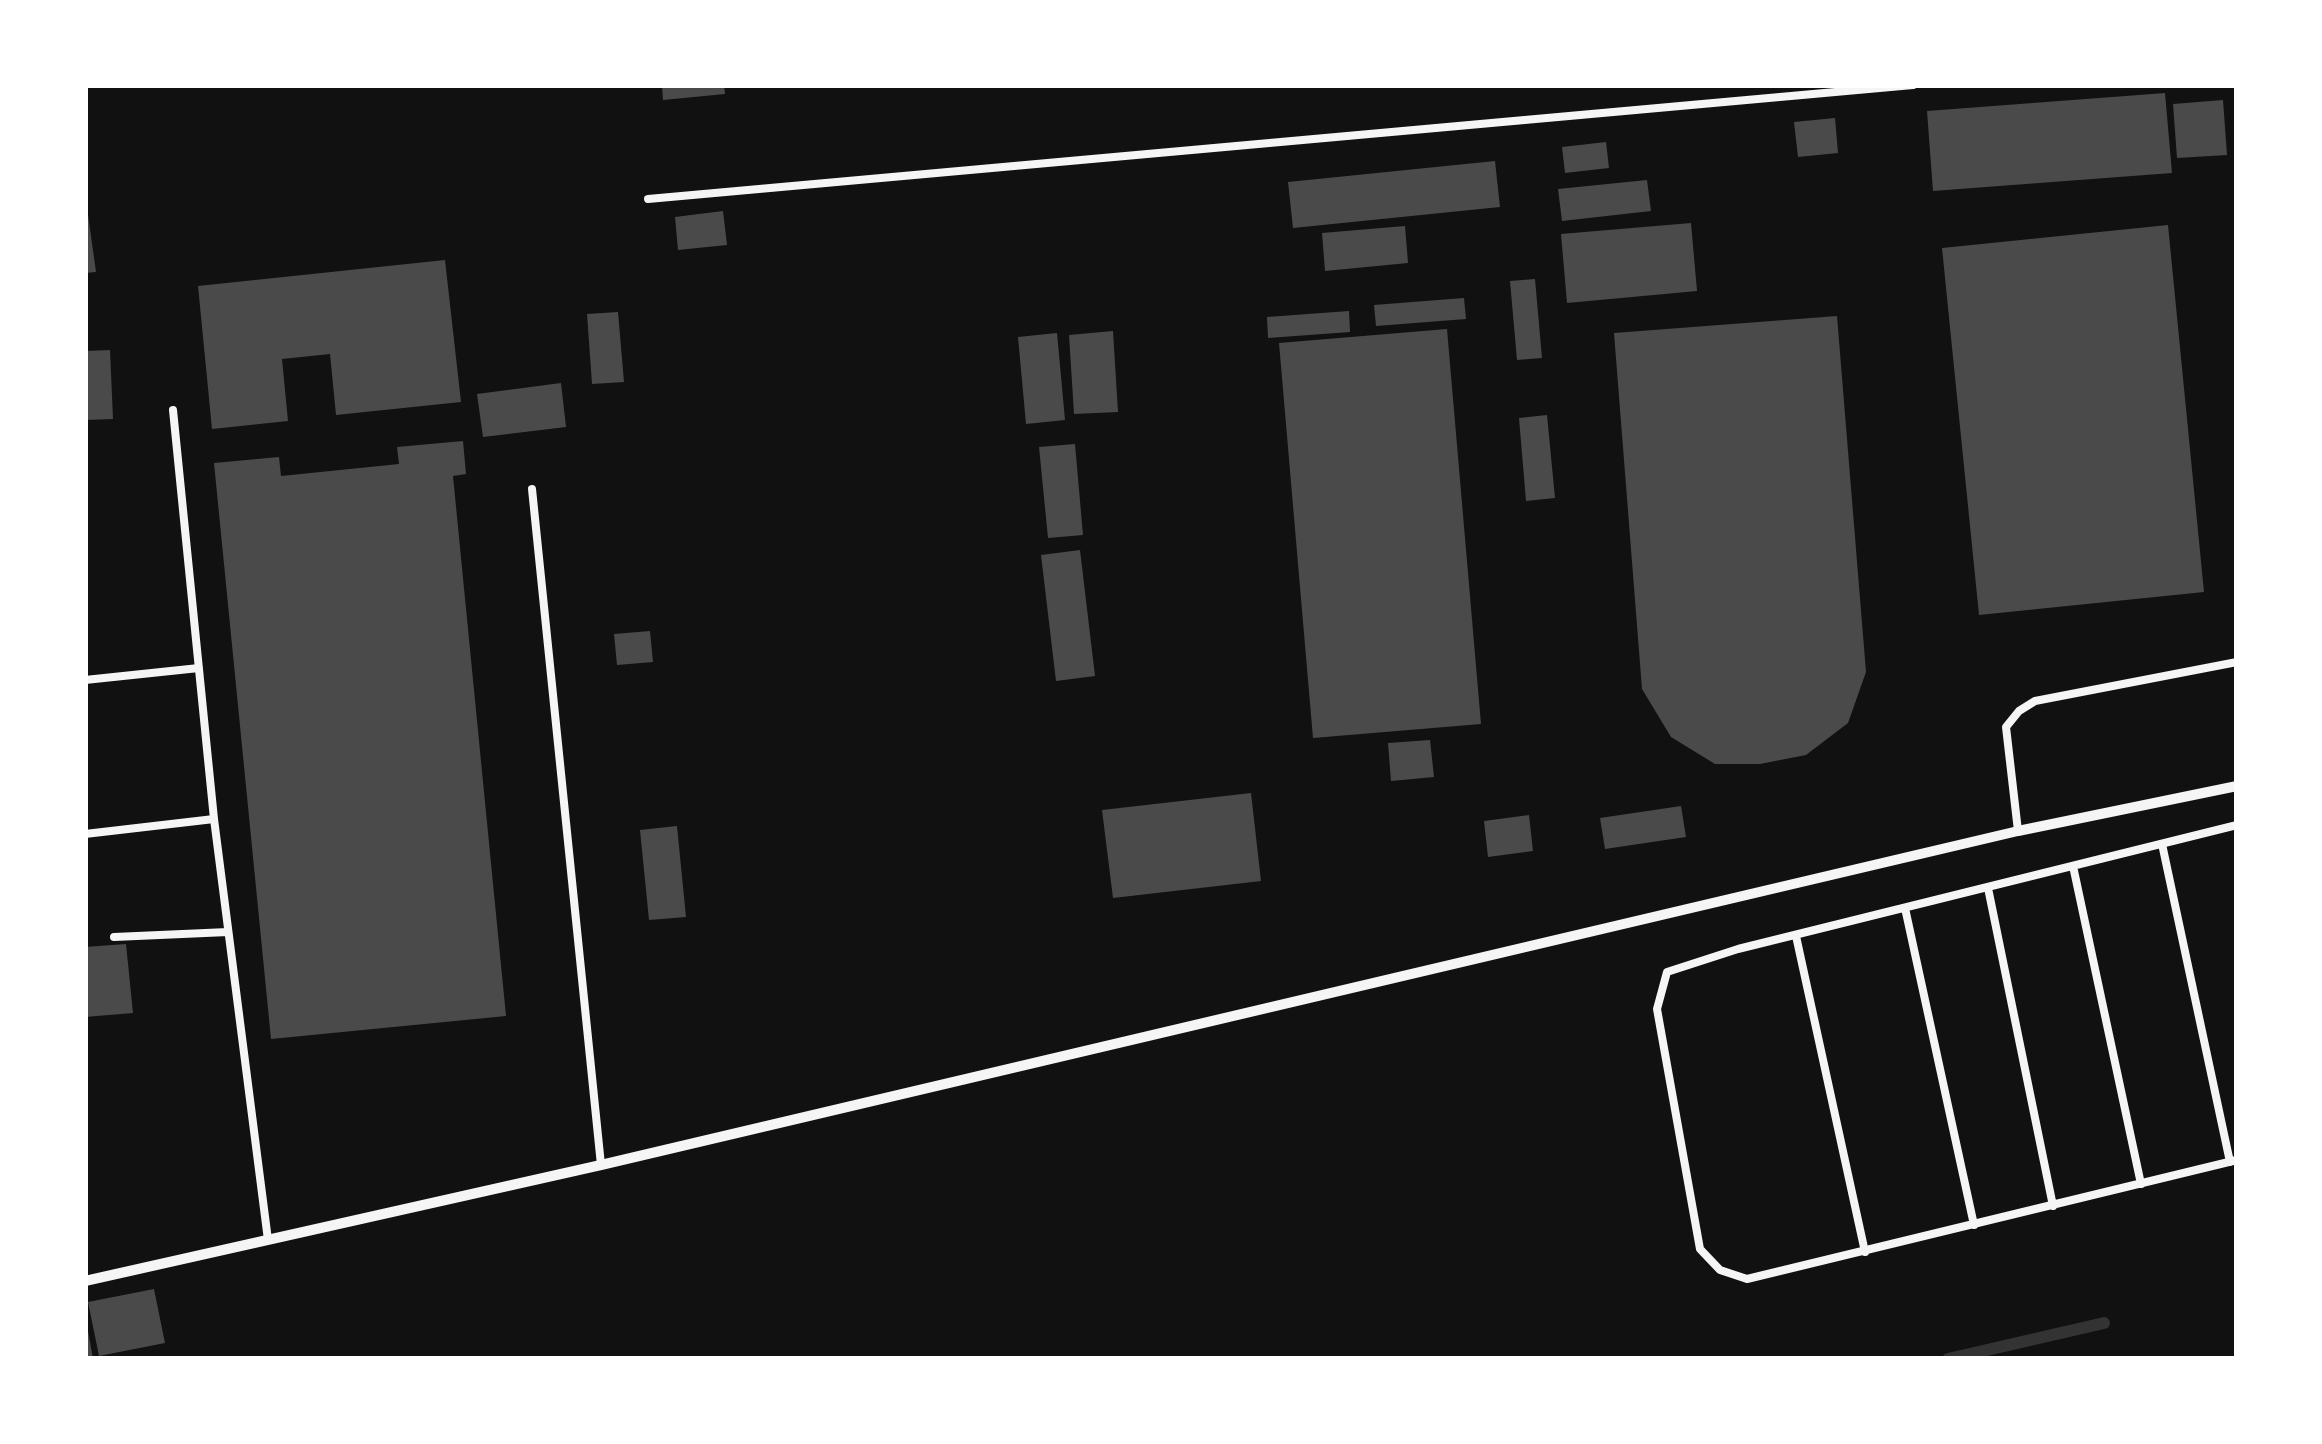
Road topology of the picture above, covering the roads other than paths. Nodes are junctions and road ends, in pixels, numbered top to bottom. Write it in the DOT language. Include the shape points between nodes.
graph roads {
  1 [pos="1913,85"];
  2 [pos="648,199"];
  3 [pos="173,410"];
  4 [pos="532,489"];
  5 [pos="2237,662"];
  6 [pos="199,668"];
  7 [pos="85,680"];
  8 [pos="2237,786"];
  9 [pos="214,819"];
  10 [pos="2237,826"];
  11 [pos="2018,831"];
  12 [pos="85,834"];
  13 [pos="2162,844"];
  14 [pos="2073,866"];
  15 [pos="1988,888"];
  16 [pos="1905,908"];
  17 [pos="228,932"];
  18 [pos="1796,936"];
  19 [pos="114,937"];
  20 [pos="2233,1161"];
  21 [pos="601,1165"];
  22 [pos="2142,1184"];
  23 [pos="2052,1206"];
  24 [pos="1974,1225"];
  25 [pos="268,1240"];
  26 [pos="1865,1252"];
  27 [pos="85,1281"];
  1 -- 2 [label="lane"];
  3 -- 6 [label="lane"];
  4 -- 21 [label="lane"];
  5 -- 11 [label="lane" via="2035,701 2019,710 2006,727"];
  6 -- 7 [label="lane"];
  6 -- 9 [label="lane"];
  8 -- 11 [label="street"];
  9 -- 12 [label="lane"];
  9 -- 17 [label="lane"];
  10 -- 13 [label="lane"];
  11 -- 21 [label="street"];
  13 -- 14 [label="lane"];
  13 -- 20 [label="lane"];
  14 -- 15 [label="lane"];
  14 -- 22 [label="lane"];
  15 -- 16 [label="lane"];
  15 -- 23 [label="lane"];
  16 -- 18 [label="lane"];
  16 -- 24 [label="lane"];
  17 -- 19 [label="lane"];
  17 -- 25 [label="lane"];
  18 -- 26 [label="lane"];
  18 -- 26 [label="lane" via="1666,972 1659,990 1700,1249 1720,1270 1747,1279"];
  20 -- 22 [label="lane"];
  21 -- 25 [label="street"];
  22 -- 23 [label="lane"];
  23 -- 24 [label="lane"];
  24 -- 26 [label="lane"];
  25 -- 27 [label="street"];
}
